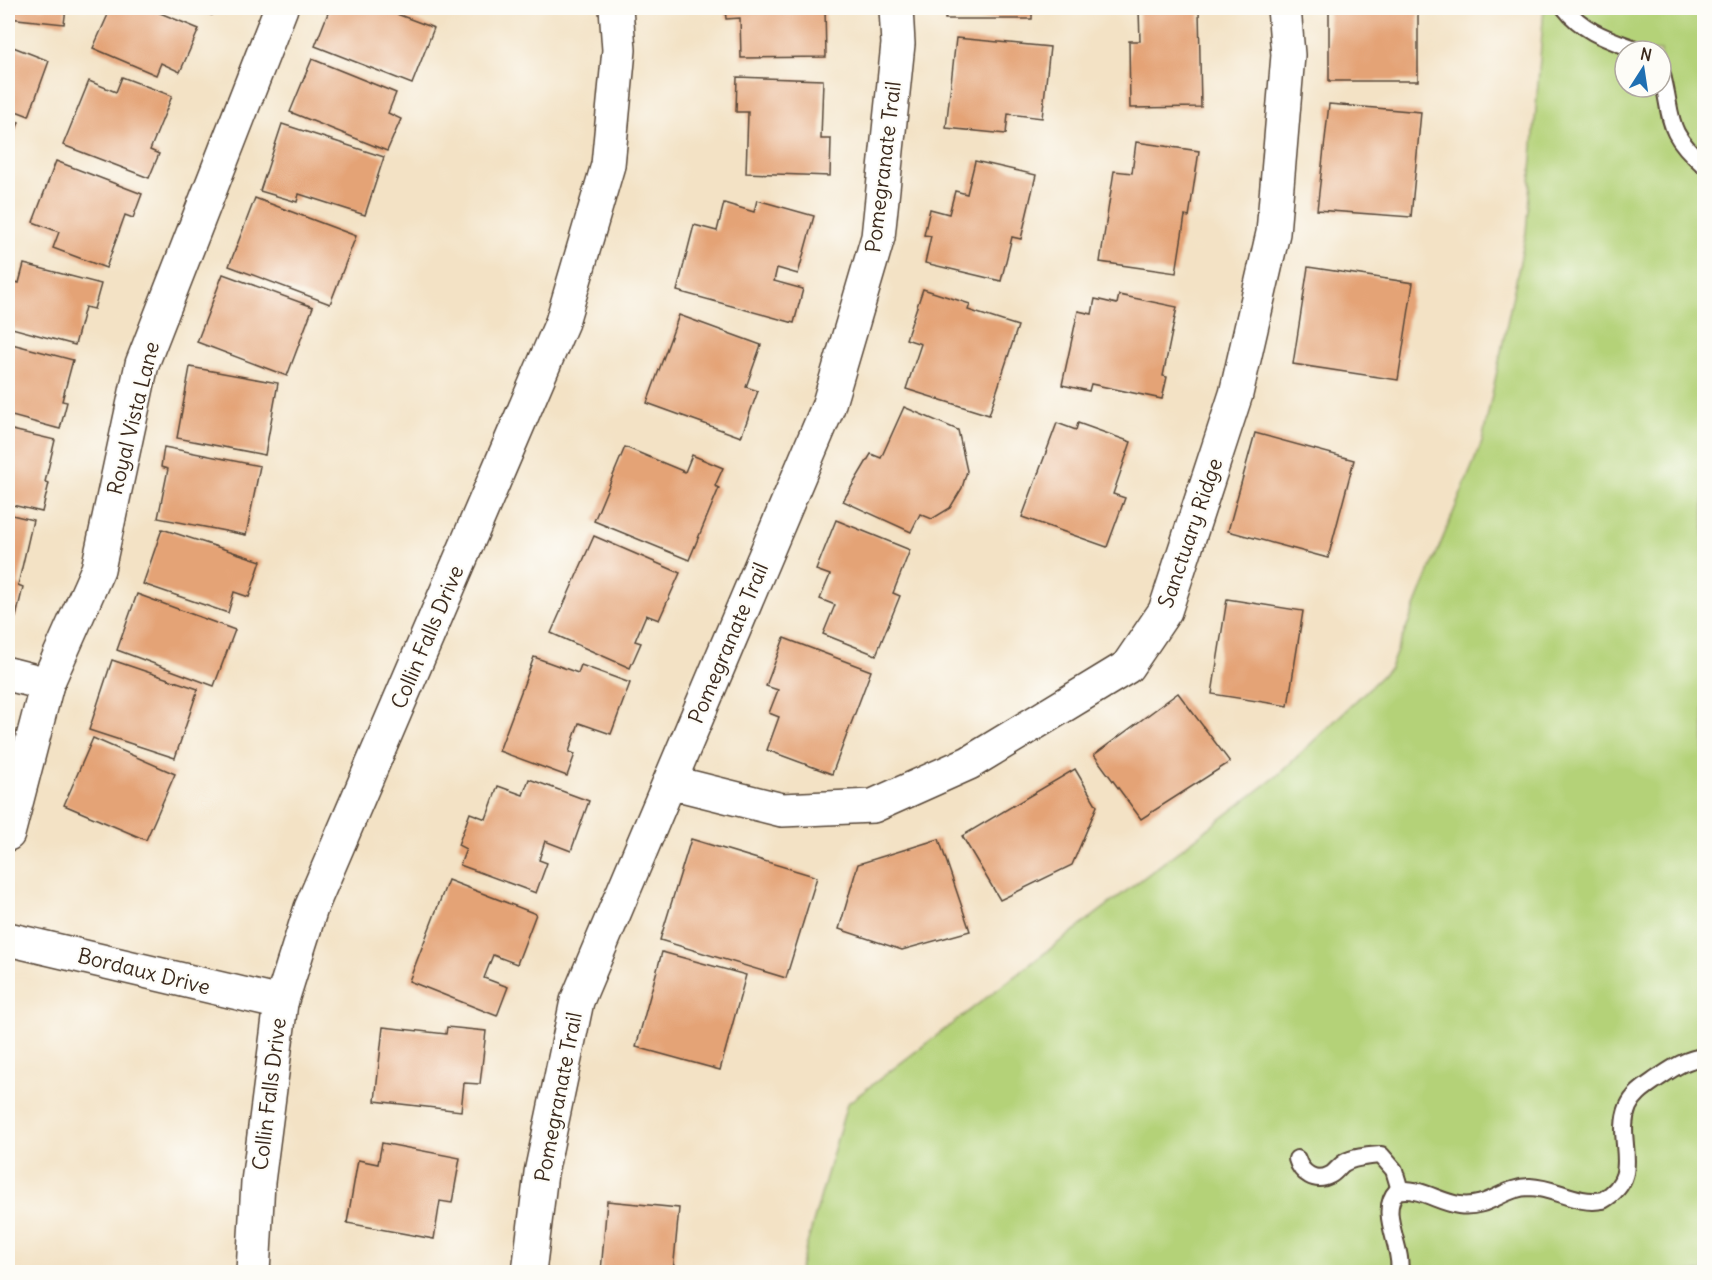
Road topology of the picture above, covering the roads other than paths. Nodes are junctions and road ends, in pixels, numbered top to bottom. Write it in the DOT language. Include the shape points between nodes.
graph roads {
  1 [pos="281,8"];
  2 [pos="616,8"];
  3 [pos="896,8"];
  4 [pos="1284,8"];
  5 [pos="1565,8"];
  6 [pos="1613,41"];
  7 [pos="1666,99"];
  8 [pos="1704,165"];
  9 [pos="8,674"];
  10 [pos="47,684"];
  11 [pos="670,782"];
  12 [pos="8,834"];
  13 [pos="8,939"];
  14 [pos="281,1004"];
  15 [pos="1704,1057"];
  16 [pos="1297,1159"];
  17 [pos="1400,1190"];
  18 [pos="253,1272"];
  19 [pos="529,1272"];
  20 [pos="1399,1272"];
  1 -- 10 [label="street, Royal Vista Lane" via="142,364 98,569"];
  2 -- 14 [label="street, Collin Falls Drive" via="619,50 608,165 562,322 311,908"];
  3 -- 11 [label="street, Pomegranate Trail" via="898,44 878,237 865,282 828,406"];
  4 -- 11 [label="street, Sanctuary Ridge" via="1288,56 1273,233 1236,394 1166,611 1127,667 969,763 873,806 782,810"];
  5 -- 6 [label="lane" via="1573,18"];
  7 -- 8 [label="lane" via="1675,133"];
  9 -- 10 [label="street"];
  10 -- 12 [label="street, Royal Vista Lane"];
  11 -- 19 [label="street, Pomegranate Trail" via="578,1001 541,1173"];
  13 -- 14 [label="street, Bordaux Drive"];
  14 -- 18 [label="street, Collin Falls Drive" via="258,1182"];
  15 -- 17 [label="lane" via="1676,1066 1634,1098 1625,1122 1625,1175 1618,1188 1603,1200 1572,1199 1530,1187 1516,1189 1482,1205 1461,1205"];
  16 -- 17 [label="lane" via="1306,1175 1319,1178 1330,1175 1345,1162 1381,1155 1394,1170"];
  17 -- 20 [label="lane" via="1391,1197 1390,1208 1401,1261"];
}
